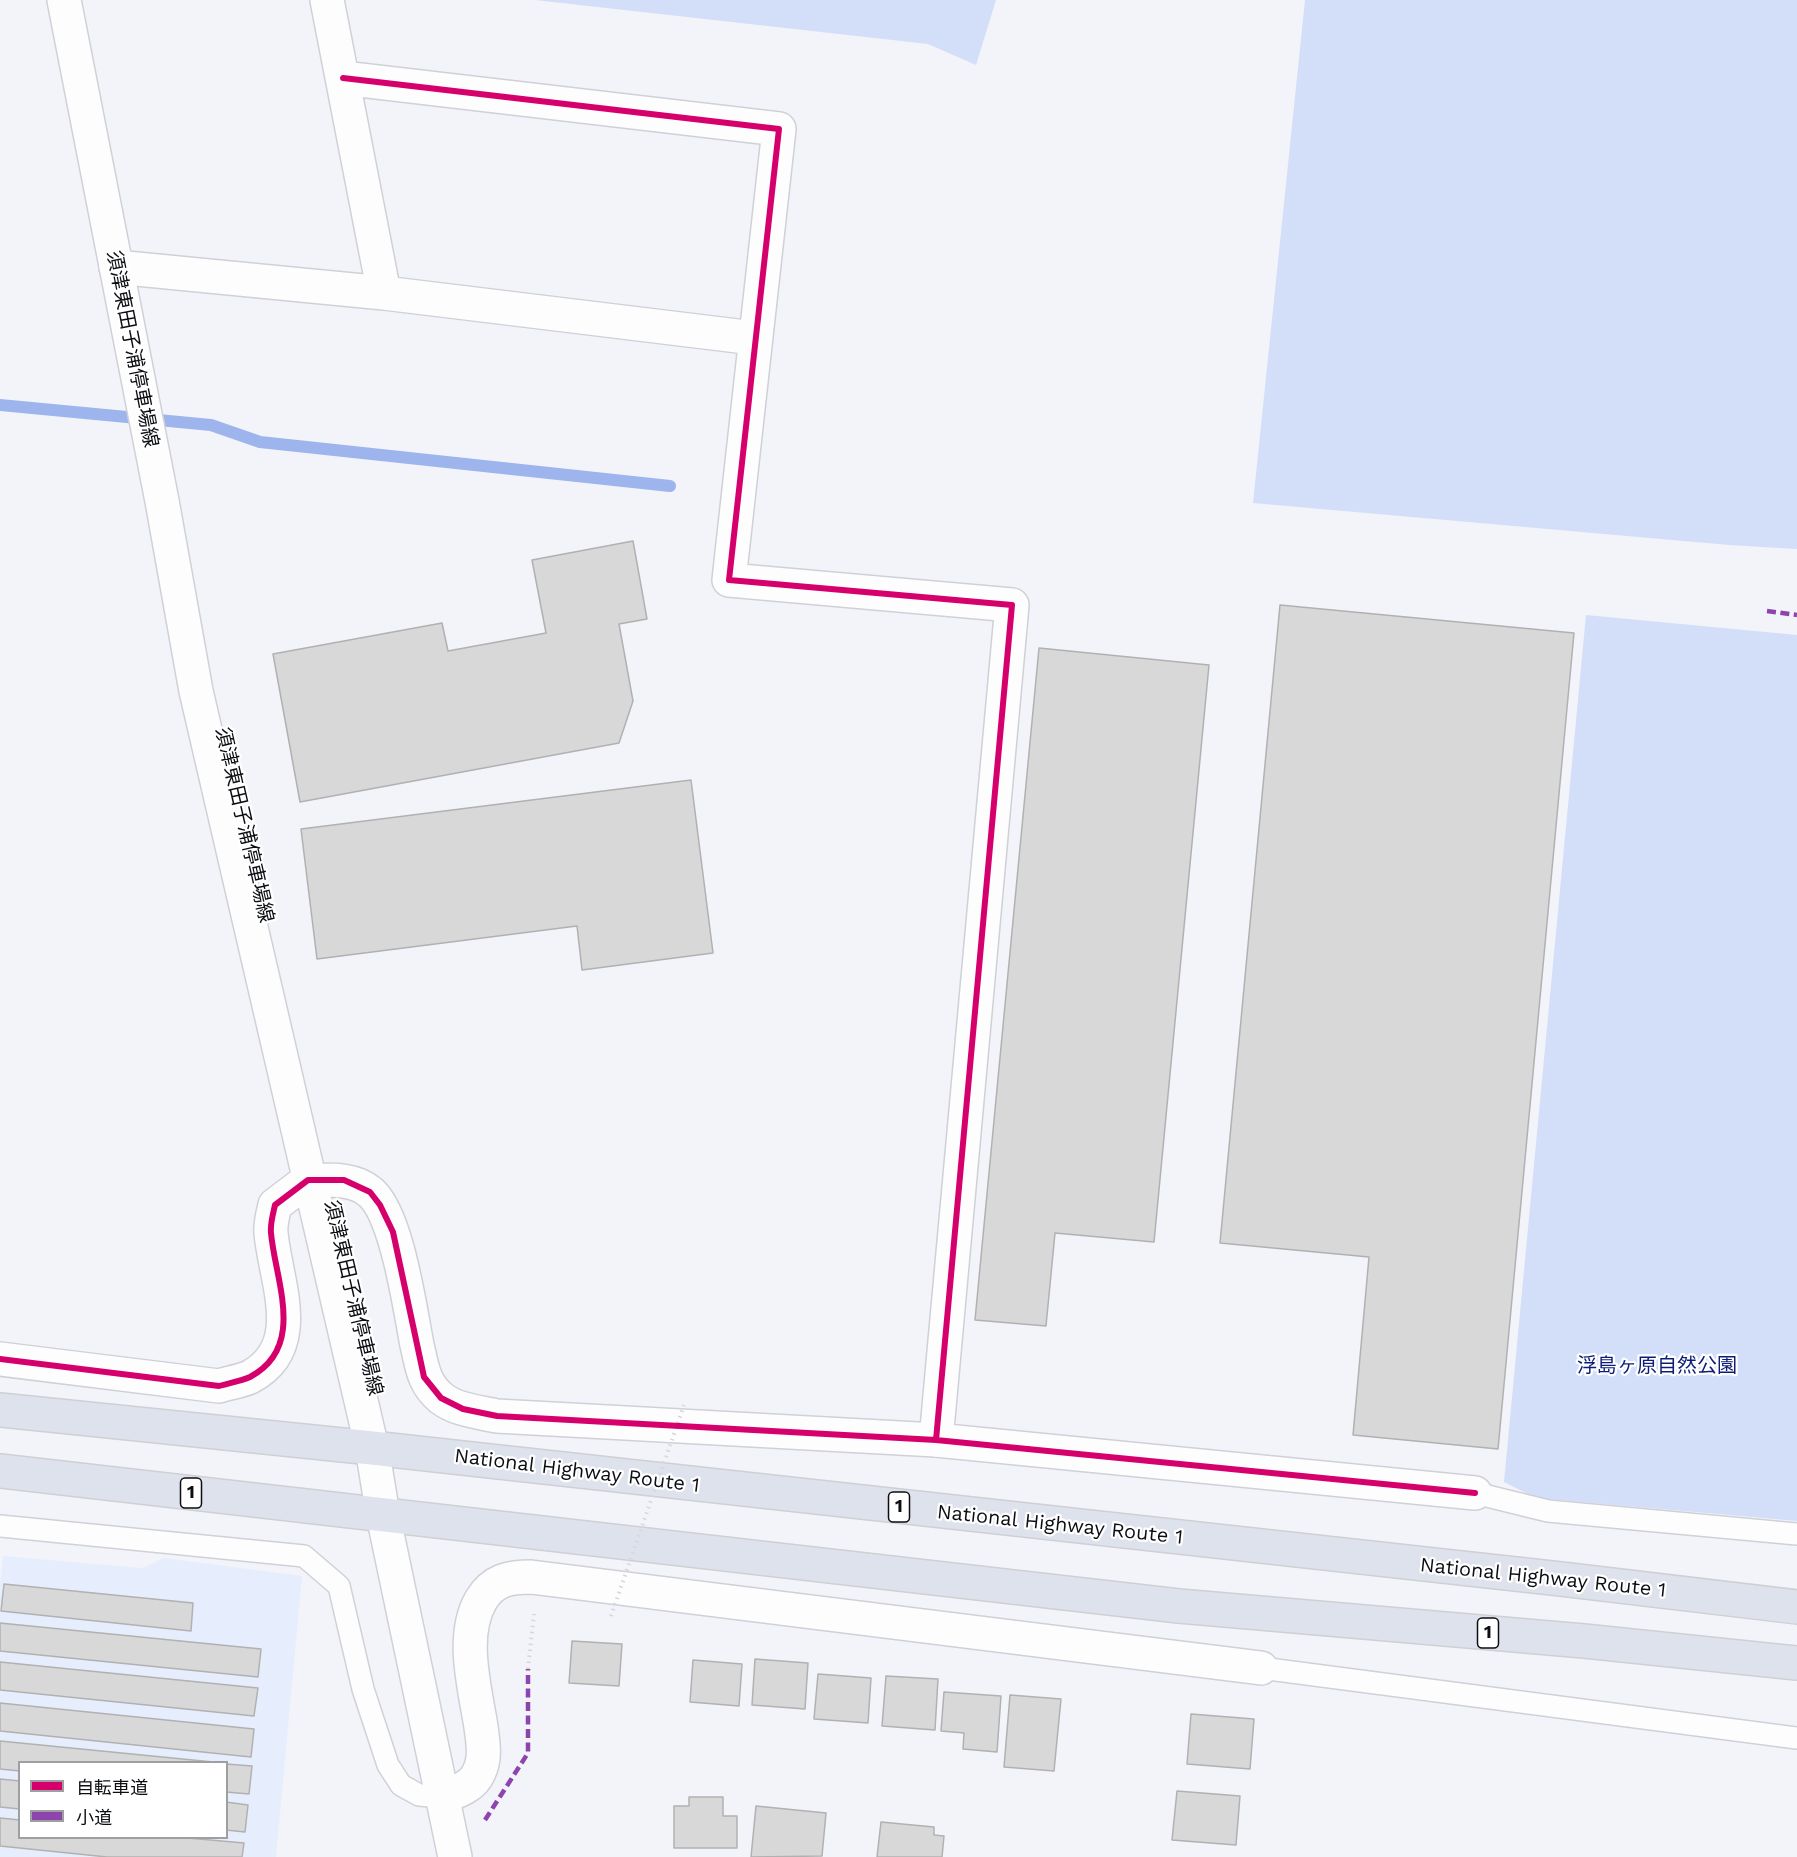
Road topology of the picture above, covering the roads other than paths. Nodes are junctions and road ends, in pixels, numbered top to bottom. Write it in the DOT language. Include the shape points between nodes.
graph roads {
  1 [pos="64,0"];
  2 [pos="327,0"];
  3 [pos="343,78"];
  4 [pos="116,267"];
  5 [pos="384,292"];
  6 [pos="754,338"];
  7 [pos="308,1180"];
  8 [pos="0,1359"];
  9 [pos="0,1410"];
  10 [pos="936,1440"];
  11 [pos="372,1448"];
  12 [pos="0,1471"];
  13 [pos="1475,1493"];
  14 [pos="383,1515"];
  15 [pos="0,1526"];
  16 [pos="1797,1534"];
  17 [pos="1797,1607"];
  18 [pos="1797,1663"];
  19 [pos="1261,1668"];
  20 [pos="1797,1738"];
  21 [pos="442,1797"];
  22 [pos="456,1857"];
  1 -- 4 [label="street, 須津東田子浦停車場線"];
  2 -- 3 [label="street"];
  3 -- 5 [label="street"];
  3 -- 6 [label="street" via="779,129"];
  4 -- 5 [label="street"];
  4 -- 7 [label="street, 須津東田子浦停車場線" via="196,691"];
  5 -- 6 [label="street"];
  6 -- 10 [label="street" via="729,580 1012,605"];
  7 -- 8 [label="street" via="275,1205 270,1230 284,1309 282,1338 272,1360 250,1377 219,1386"];
  7 -- 10 [label="street" via="344,1180 370,1192 380,1205 393,1232 424,1377 441,1398 462,1409 497,1416"];
  7 -- 11 [label="street, 須津東田子浦停車場線"];
  9 -- 11 [label="highway, National Highway Route 1 / 1"];
  10 -- 13 [label="street"];
  11 -- 14 [label="street, 須津東田子浦停車場線"];
  11 -- 17 [label="highway, National Highway Route 1 / 1"];
  12 -- 14 [label="highway, 1"];
  13 -- 16 [label="lane" via="1548,1511"];
  14 -- 18 [label="highway, 1" via="1179,1606"];
  14 -- 21 [label="street, 須津東田子浦停車場線"];
  15 -- 21 [label="lane" via="304,1556 339,1586 363,1689 387,1765 401,1785 419,1794"];
  19 -- 20 [label="lane"];
  19 -- 21 [label="street" via="510,1577 487,1589 476,1608 469,1638 484,1754 479,1774 464,1789"];
  21 -- 22 [label="street, 須津東田子浦停車場線"];
}
